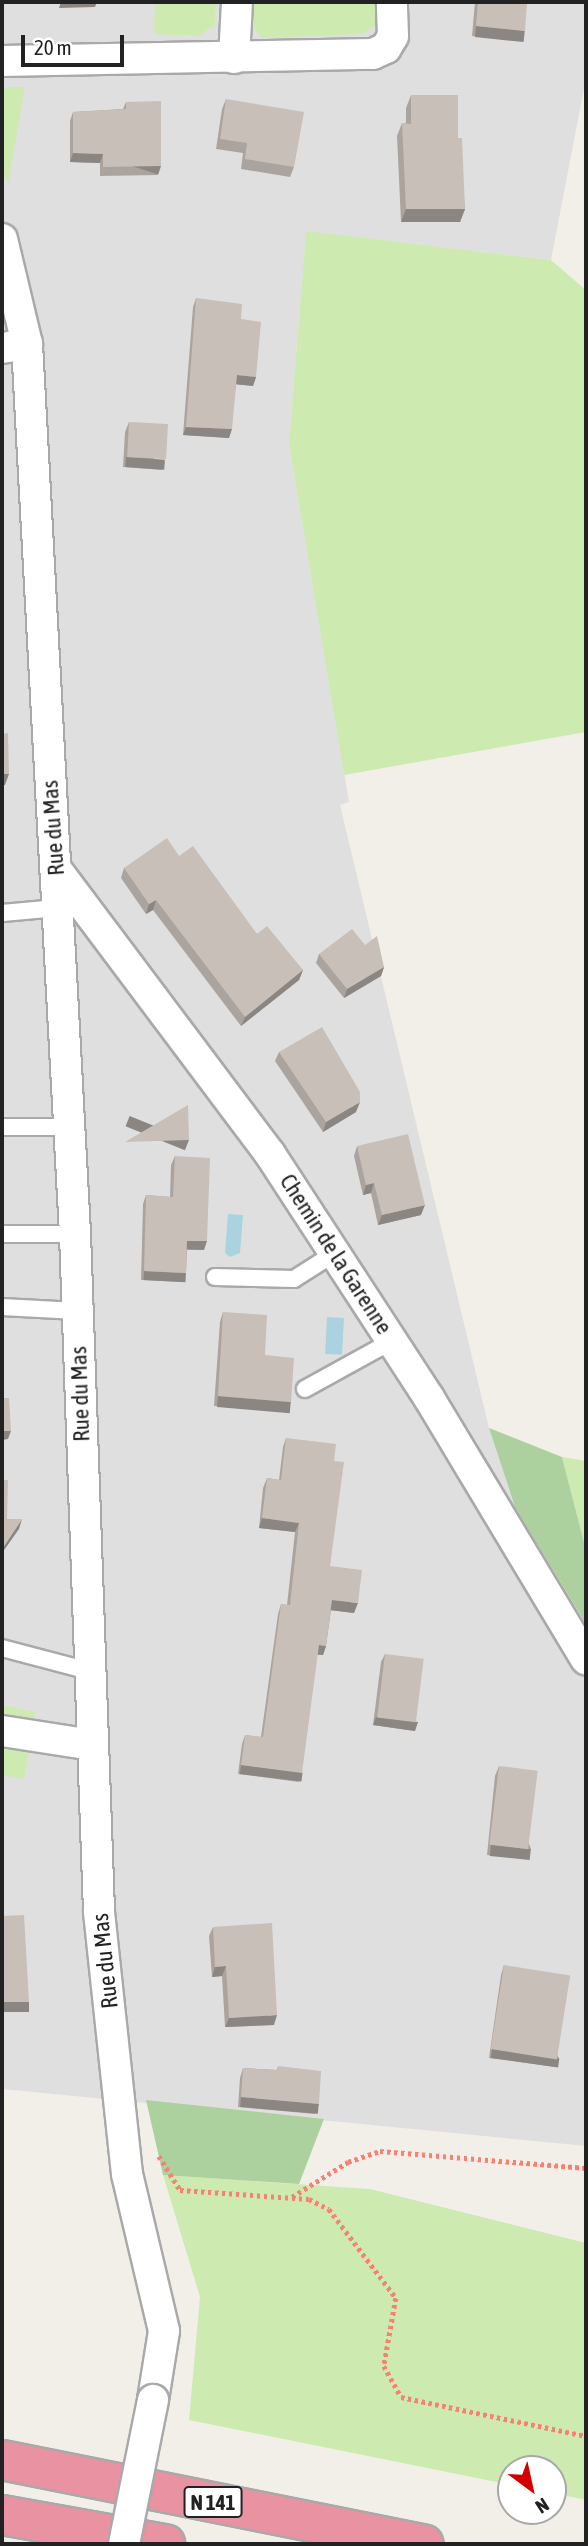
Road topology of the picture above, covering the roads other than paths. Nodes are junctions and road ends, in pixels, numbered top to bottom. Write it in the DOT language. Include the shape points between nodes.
graph roads {
  1 [pos="237,2"];
  2 [pos="393,2"];
  3 [pos="234,58"];
  4 [pos="2,61"];
  5 [pos="2,239"];
  6 [pos="15,346"];
  7 [pos="56,869"];
  8 [pos="58,908"];
  9 [pos="2,912"];
  10 [pos="2,1127"];
  11 [pos="69,1127"];
  12 [pos="2,1234"];
  13 [pos="75,1234"];
  14 [pos="335,1253"];
  15 [pos="215,1277"];
  16 [pos="2,1307"];
  17 [pos="77,1311"];
  18 [pos="393,1341"];
  19 [pos="305,1390"];
  20 [pos="2,1648"];
  21 [pos="586,1659"];
  22 [pos="89,1671"];
  23 [pos="2,1731"];
  24 [pos="92,1745"];
  25 [pos="2,2460"];
  26 [pos="2,2515"];
  27 [pos="124,2544"];
  28 [pos="165,2544"];
  29 [pos="424,2544"];
  1 -- 3 [label="street"];
  2 -- 3 [label="street" via="393,36 386,48 373,54"];
  3 -- 4 [label="street"];
  5 -- 6 [label="street, Rue du Mas"];
  6 -- 7 [label="street, Rue du Mas"];
  7 -- 8 [label="street, Rue du Mas"];
  7 -- 14 [label="street, Chemin de la Garenne" via="270,1154"];
  8 -- 9 [label="lane"];
  8 -- 11 [label="street, Rue du Mas"];
  10 -- 11 [label="lane"];
  11 -- 13 [label="street, Rue du Mas"];
  12 -- 13 [label="lane"];
  13 -- 17 [label="street, Rue du Mas"];
  14 -- 15 [label="lane" via="294,1279"];
  14 -- 18 [label="street, Chemin de la Garenne"];
  16 -- 17 [label="lane"];
  17 -- 22 [label="street, Rue du Mas"];
  18 -- 19 [label="lane"];
  18 -- 21 [label="street, Chemin de la Garenne"];
  20 -- 22 [label="lane"];
  22 -- 24 [label="street, Rue du Mas"];
  23 -- 24 [label="street"];
  24 -- 27 [label="street, Rue du Mas, bridge" via="99,1912 117,2110 127,2174 164,2331"];
  25 -- 29 [label="highway, N 141"];
  26 -- 28 [label="highway, N 141"];
}
